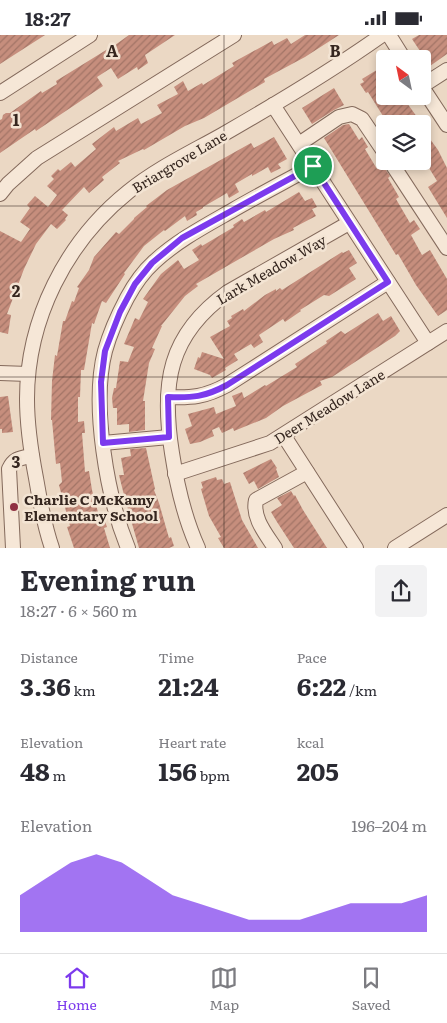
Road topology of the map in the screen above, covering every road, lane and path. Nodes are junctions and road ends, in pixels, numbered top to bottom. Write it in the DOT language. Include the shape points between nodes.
graph roads {
  1 [pos="90,35"];
  2 [pos="234,35"];
  3 [pos="382,35"];
  4 [pos="389,35"];
  5 [pos="398,50"];
  6 [pos="447,69"];
  7 [pos="431,81"];
  8 [pos="0,93"];
  9 [pos="431,101"];
  10 [pos="273,105"];
  11 [pos="447,125"];
  12 [pos="376,140"];
  13 [pos="299,144"];
  14 [pos="313,166"];
  15 [pos="396,170"];
  16 [pos="0,194"];
  17 [pos="349,223"];
  18 [pos="447,248"];
  19 [pos="388,282"];
  20 [pos="447,331"];
  21 [pos="428,343"];
  22 [pos="0,373"];
  23 [pos="28,374"];
  24 [pos="168,397"];
  25 [pos="284,436"];
  26 [pos="169,437"];
  27 [pos="103,443"];
  28 [pos="32,456"];
  29 [pos="307,472"];
  30 [pos="175,474"];
  31 [pos="447,515"];
  32 [pos="12,548"];
  33 [pos="52,548"];
  34 [pos="128,548"];
  35 [pos="198,548"];
  36 [pos="275,548"];
  37 [pos="356,548"];
  38 [pos="395,548"];
  1 -- 8 [label="street"];
  2 -- 16 [label="street" via="37,158"];
  3 -- 10 [label="street, Briargrove Lane"];
  4 -- 5 [label="street"];
  6 -- 7 [label="street"];
  9 -- 11 [label="street"];
  10 -- 13 [label="street"];
  10 -- 23 [label="street, Briargrove Lane" via="161,169 108,208 76,248 52,288 41,313"];
  12 -- 13 [label="street" via="362,119 352,114 339,117"];
  13 -- 14 [label="street"];
  14 -- 17 [label="street"];
  14 -- 27 [label="street" via="182,238 152,263 135,284 105,351 101,382"];
  15 -- 18 [label="street"];
  17 -- 19 [label="street"];
  17 -- 24 [label="street, Lark Meadow Way" via="228,291 198,317 175,357"];
  19 -- 21 [label="street"];
  19 -- 24 [label="street" via="211,394 193,398"];
  20 -- 21 [label="street, Deer Meadow Lane"];
  21 -- 25 [label="street, Deer Meadow Lane"];
  22 -- 23 [label="street"];
  23 -- 28 [label="street, Briargrove Lane"];
  24 -- 26 [label="street, Lark Meadow Way"];
  25 -- 29 [label="street"];
  25 -- 30 [label="street, Deer Meadow Lane"];
  26 -- 27 [label="street"];
  26 -- 30 [label="street, Lark Meadow Way"];
  27 -- 34 [label="street" via="113,505"];
  28 -- 32 [label="street" via="19,458 9,469"];
  28 -- 33 [label="street, Briargrove Lane"];
  29 -- 36 [label="street" via="256,500 260,525"];
  29 -- 37 [label="street"];
  30 -- 35 [label="street, Lark Meadow Way" via="181,504"];
  31 -- 38 [label="street"];
}
